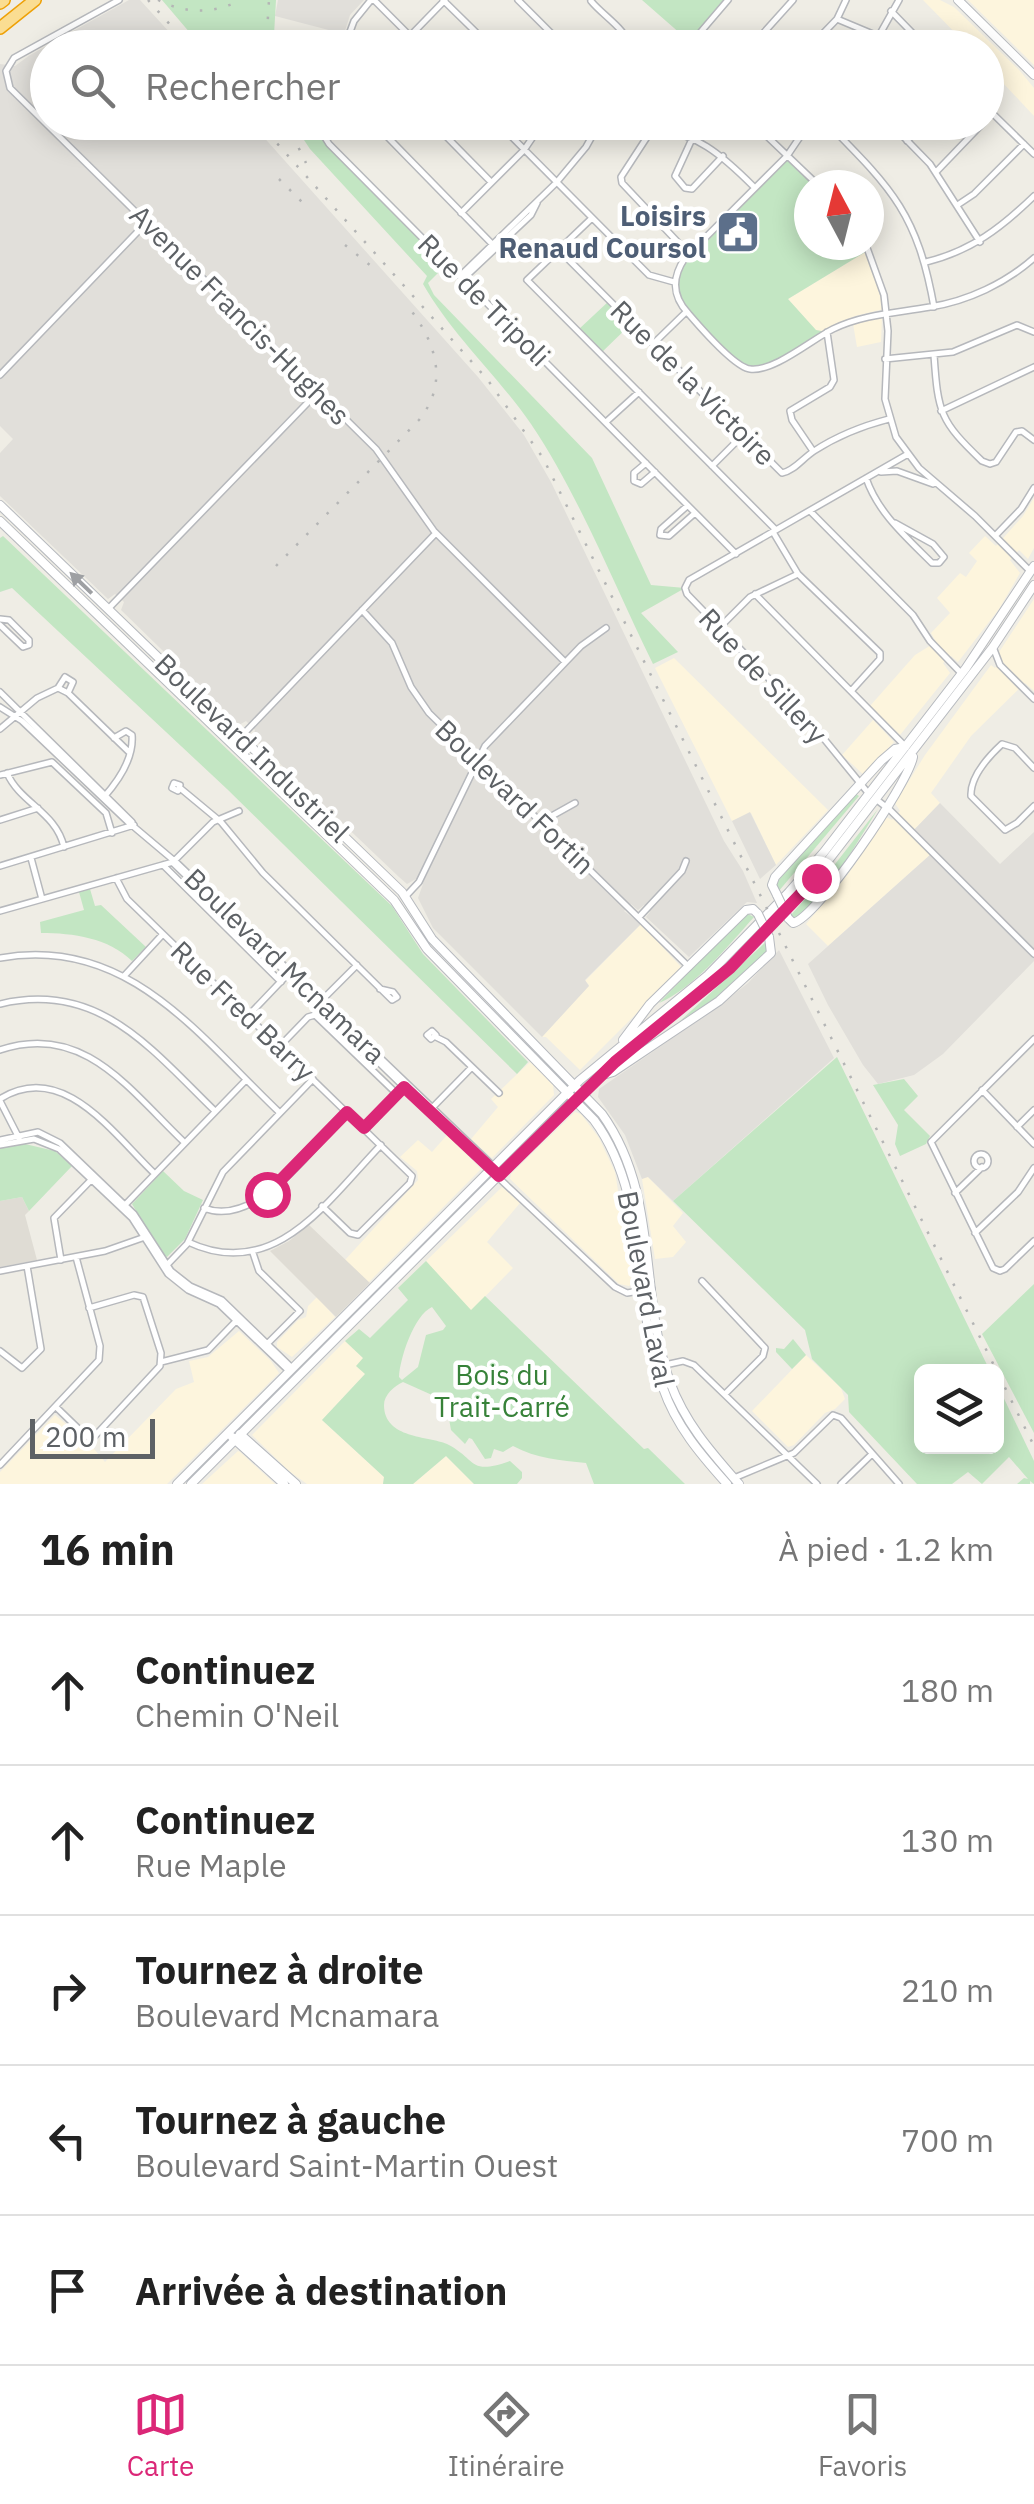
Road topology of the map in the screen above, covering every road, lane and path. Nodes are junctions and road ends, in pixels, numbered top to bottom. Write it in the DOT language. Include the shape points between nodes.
graph roads {
  1 [pos="34,0"];
  2 [pos="119,0"];
  3 [pos="373,0"];
  4 [pos="444,0"];
  5 [pos="518,0"];
  6 [pos="590,0"];
  7 [pos="728,0"];
  8 [pos="792,0"];
  9 [pos="846,0"];
  10 [pos="899,0"];
  11 [pos="958,0"];
  12 [pos="891,11"];
  13 [pos="837,19"];
  14 [pos="0,25"];
  15 [pos="64,30"];
  16 [pos="351,30"];
  17 [pos="404,30"];
  18 [pos="416,30"];
  19 [pos="474,30"];
  20 [pos="548,30"];
  21 [pos="619,30"];
  22 [pos="702,30"];
  23 [pos="766,30"];
  24 [pos="826,30"];
  25 [pos="863,30"];
  26 [pos="883,30"];
  27 [pos="909,30"];
  28 [pos="988,30"];
  29 [pos="1004,45"];
  30 [pos="30,48"];
  31 [pos="1034,75"];
  32 [pos="30,108"];
  33 [pos="1004,125"];
  34 [pos="62,140"];
  35 [pos="328,140"];
  36 [pos="390,140"];
  37 [pos="450,140"];
  38 [pos="514,140"];
  39 [pos="531,140"];
  40 [pos="590,140"];
  41 [pos="647,140"];
  42 [pos="692,140"];
  43 [pos="694,140"];
  44 [pos="771,140"];
  45 [pos="798,140"];
  46 [pos="843,140"];
  47 [pos="968,140"];
  48 [pos="907,141"];
  49 [pos="1024,144"];
  50 [pos="524,150"];
  51 [pos="1034,154"];
  52 [pos="723,156"];
  53 [pos="787,156"];
  54 [pos="802,170"];
  55 [pos="936,172"];
  56 [pos="492,182"];
  57 [pos="556,182"];
  58 [pos="754,187"];
  59 [pos="1034,196"];
  60 [pos="959,204"];
  61 [pos="461,213"];
  62 [pos="592,218"];
  63 [pos="146,223"];
  64 [pos="980,242"];
  65 [pos="494,247"];
  66 [pos="559,250"];
  67 [pos="688,254"];
  68 [pos="873,260"];
  69 [pos="1033,261"];
  70 [pos="926,262"];
  71 [pos="461,278"];
  72 [pos="674,282"];
  73 [pos="934,307"];
  74 [pos="686,312"];
  75 [pos="886,313"];
  76 [pos="827,332"];
  77 [pos="1034,332"];
  78 [pos="653,344"];
  79 [pos="934,355"];
  80 [pos="886,359"];
  81 [pos="1032,368"];
  82 [pos="0,375"];
  83 [pos="1033,378"];
  84 [pos="318,392"];
  85 [pos="638,392"];
  86 [pos="940,411"];
  87 [pos="889,419"];
  88 [pos="606,422"];
  89 [pos="744,435"];
  90 [pos="1034,440"];
  91 [pos="812,451"];
  92 [pos="908,454"];
  93 [pos="646,463"];
  94 [pos="712,466"];
  95 [pos="656,472"];
  96 [pos="874,474"];
  97 [pos="866,478"];
  98 [pos="938,486"];
  99 [pos="1034,488"];
  100 [pos="0,505"];
  101 [pos="688,505"];
  102 [pos="810,511"];
  103 [pos="695,512"];
  104 [pos="0,521"];
  105 [pos="895,523"];
  106 [pos="774,531"];
  107 [pos="436,533"];
  108 [pos="995,536"];
  109 [pos="736,554"];
  110 [pos="1033,572"];
  111 [pos="798,574"];
  112 [pos="1034,585"];
  113 [pos="755,594"];
  114 [pos="108,610"];
  115 [pos="362,610"];
  116 [pos="100,618"];
  117 [pos="0,622"];
  118 [pos="606,628"];
  119 [pos="719,628"];
  120 [pos="994,647"];
  121 [pos="566,662"];
  122 [pos="965,676"];
  123 [pos="58,688"];
  124 [pos="852,690"];
  125 [pos="0,692"];
  126 [pos="68,693"];
  127 [pos="1034,699"];
  128 [pos="0,706"];
  129 [pos="18,715"];
  130 [pos="0,729"];
  131 [pos="240,737"];
  132 [pos="114,738"];
  133 [pos="232,745"];
  134 [pos="910,749"];
  135 [pos="129,752"];
  136 [pos="478,760"];
  137 [pos="1034,768"];
  138 [pos="3,774"];
  139 [pos="861,784"];
  140 [pos="180,788"];
  141 [pos="104,796"];
  142 [pos="873,797"];
  143 [pos="575,803"];
  144 [pos="97,804"];
  145 [pos="1034,806"];
  146 [pos="886,807"];
  147 [pos="38,808"];
  148 [pos="239,811"];
  149 [pos="217,819"];
  150 [pos="0,820"];
  151 [pos="540,822"];
  152 [pos="134,825"];
  153 [pos="112,833"];
  154 [pos="64,847"];
  155 [pos="30,857"];
  156 [pos="686,861"];
  157 [pos="173,862"];
  158 [pos="162,865"];
  159 [pos="0,866"];
  160 [pos="116,878"];
  161 [pos="406,896"];
  162 [pos="42,899"];
  163 [pos="397,904"];
  164 [pos="0,911"];
  165 [pos="638,918"];
  166 [pos="163,934"];
  167 [pos="1034,954"];
  168 [pos="0,958"];
  169 [pos="357,965"];
  170 [pos="690,967"];
  171 [pos="289,973"];
  172 [pos="126,975"];
  173 [pos="280,982"];
  174 [pos="380,989"];
  175 [pos="494,1000"];
  176 [pos="320,1001"];
  177 [pos="481,1002"];
  178 [pos="655,1002"];
  179 [pos="0,1004"];
  180 [pos="667,1014"];
  181 [pos="248,1016"];
  182 [pos="682,1026"];
  183 [pos="436,1037"];
  184 [pos="1034,1039"];
  185 [pos="621,1044"];
  186 [pos="280,1046"];
  187 [pos="0,1050"];
  188 [pos="472,1067"];
  189 [pos="555,1070"];
  190 [pos="594,1074"];
  191 [pos="313,1078"];
  192 [pos="246,1080"];
  193 [pos="405,1085"];
  194 [pos="982,1090"];
  195 [pos="576,1092"];
  196 [pos="499,1093"];
  197 [pos="397,1094"];
  198 [pos="0,1100"];
  199 [pos="558,1109"];
  200 [pos="431,1110"];
  201 [pos="1034,1110"];
  202 [pos="216,1111"];
  203 [pos="347,1112"];
  204 [pos="280,1113"];
  205 [pos="590,1114"];
  206 [pos="602,1114"];
  207 [pos="1017,1127"];
  208 [pos="364,1128"];
  209 [pos="19,1138"];
  210 [pos="0,1142"];
  211 [pos="185,1143"];
  212 [pos="381,1144"];
  213 [pos="1034,1144"];
  214 [pos="982,1167"];
  215 [pos="1034,1168"];
  216 [pos="494,1172"];
  217 [pos="155,1174"];
  218 [pos="92,1179"];
  219 [pos="955,1193"];
  220 [pos="322,1206"];
  221 [pos="124,1207"];
  222 [pos="204,1208"];
  223 [pos="975,1233"];
  224 [pos="146,1237"];
  225 [pos="1034,1241"];
  226 [pos="188,1242"];
  227 [pos="253,1252"];
  228 [pos="76,1256"];
  229 [pos="60,1260"];
  230 [pos="28,1266"];
  231 [pos="165,1267"];
  232 [pos="0,1272"];
  233 [pos="702,1281"];
  234 [pos="647,1290"];
  235 [pos="89,1308"];
  236 [pos="238,1319"];
  237 [pos="266,1346"];
  238 [pos="0,1352"];
  239 [pos="162,1362"];
  240 [pos="665,1365"];
  241 [pos="296,1374"];
  242 [pos="726,1394"];
  243 [pos="56,1406"];
  244 [pos="235,1434"];
  245 [pos="872,1454"];
  246 [pos="790,1455"];
  247 [pos="0,1465"];
  248 [pos="729,1482"];
  249 [pos="177,1484"];
  250 [pos="191,1484"];
  251 [pos="284,1484"];
  252 [pos="296,1484"];
  253 [pos="817,1484"];
  254 [pos="841,1484"];
  255 [pos="900,1484"];
  1 -- 14 [label="highway"];
  2 -- 15 [label="street, Avenue Francis-Hughes"];
  3 -- 16 [label="street"];
  3 -- 17 [label="street"];
  4 -- 18 [label="street"];
  4 -- 19 [label="street"];
  5 -- 20 [label="street"];
  6 -- 21 [label="street"];
  7 -- 22 [label="street"];
  8 -- 23 [label="street"];
  9 -- 13 [label="street"];
  10 -- 12 [label="street"];
  11 -- 28 [label="main road"];
  12 -- 26 [label="street"];
  12 -- 27 [label="street"];
  13 -- 24 [label="street"];
  13 -- 25 [label="street"];
  29 -- 31 [label="main road"];
  30 -- 32 [label="street, Avenue Francis-Hughes" via="16,56 6,78"];
  33 -- 49 [label="street"];
  34 -- 63 [label="street, Avenue Francis-Hughes"];
  35 -- 71 [label="street, Rue de Tripoli"];
  36 -- 61 [label="street"];
  37 -- 56 [label="street"];
  38 -- 50 [label="street"];
  39 -- 50 [label="street"];
  40 -- 57 [label="street"];
  41 -- 67 [label="street" via="622,178 626,190"];
  42 -- 52 [label="street" via="675,176 685,188 692,189"];
  43 -- 52 [label="street"];
  44 -- 53 [label="street"];
  45 -- 53 [label="street"];
  46 -- 70 [label="street" via="891,190"];
  47 -- 55 [label="street"];
  48 -- 55 [label="street"];
  49 -- 51 [label="street"];
  49 -- 60 [label="street"];
  50 -- 56 [label="street"];
  50 -- 57 [label="street"];
  52 -- 58 [label="street"];
  53 -- 54 [label="street"];
  53 -- 58 [label="street"];
  55 -- 60 [label="street"];
  56 -- 61 [label="street"];
  57 -- 62 [label="street"];
  57 -- 65 [label="street"];
  58 -- 67 [label="street"];
  59 -- 64 [label="street"];
  60 -- 64 [label="street"];
  61 -- 65 [label="street"];
  62 -- 66 [label="street"];
  62 -- 72 [label="street" via="649,275"];
  63 -- 82 [label="street"];
  63 -- 84 [label="street, Avenue Francis-Hughes"];
  64 -- 70 [label="street"];
  65 -- 71 [label="street"];
  66 -- 78 [label="street, Rue de la Victoire"];
  66 -- 85 [label="street" via="527,280"];
  67 -- 72 [label="street"];
  68 -- 75 [label="street"];
  69 -- 73 [label="street" via="974,295"];
  70 -- 73 [label="street"];
  71 -- 88 [label="street, Rue de Tripoli"];
  72 -- 74 [label="street"];
  73 -- 75 [label="street"];
  74 -- 76 [label="street" via="745,368 769,366"];
  74 -- 78 [label="street"];
  75 -- 76 [label="street"];
  75 -- 80 [label="street"];
  76 -- 91 [label="street" via="834,380 790,411"];
  77 -- 79 [label="street" via="1017,325"];
  78 -- 89 [label="street, Rue de la Victoire"];
  79 -- 80 [label="street"];
  79 -- 86 [label="street"];
  80 -- 87 [label="street"];
  81 -- 83 [label="street"];
  81 -- 86 [label="street"];
  84 -- 107 [label="street, Avenue Francis-Hughes" via="378,452"];
  84 -- 114 [label="street"];
  85 -- 88 [label="street"];
  85 -- 94 [label="street"];
  86 -- 90 [label="street" via="955,435 990,464 1016,432"];
  87 -- 91 [label="street, Rue de la Victoire"];
  87 -- 92 [label="street"];
  88 -- 93 [label="street, Rue de Tripoli"];
  89 -- 91 [label="street, Rue de la Victoire" via="786,474"];
  89 -- 94 [label="street"];
  92 -- 96 [label="street, Rue de Sillery"];
  92 -- 98 [label="street"];
  93 -- 95 [label="street, Rue de Tripoli"];
  93 -- 95 [label="street, Rue de Tripoli" via="634,481 641,484"];
  94 -- 106 [label="street"];
  95 -- 101 [label="street, Rue de Tripoli"];
  96 -- 97 [label="street, Rue de Sillery"];
  96 -- 98 [label="street" via="897,471"];
  97 -- 102 [label="street, Rue de Sillery"];
  97 -- 105 [label="street" via="879,508"];
  98 -- 108 [label="street"];
  99 -- 108 [label="street"];
  114 -- 100 [label="main road, Boulevard Industriel, one-way"];
  101 -- 103 [label="street, Rue de Tripoli"];
  101 -- 103 [label="street" via="660,535 668,536"];
  102 -- 106 [label="street, Rue de Sillery"];
  102 -- 122 [label="street"];
  103 -- 109 [label="street, Rue de Tripoli"];
  104 -- 116 [label="main road, Boulevard Industriel"];
  105 -- 105 [label="street" via="932,563 944,557 933,544"];
  106 -- 109 [label="street, Rue de Sillery"];
  106 -- 111 [label="street"];
  107 -- 115 [label="street"];
  107 -- 121 [label="street, Avenue Francis-Hughes"];
  108 -- 110 [label="street"];
  109 -- 119 [label="street, Rue de Sillery" via="685,588"];
  110 -- 122 [label="main road"];
  111 -- 113 [label="street"];
  111 -- 124 [label="street" via="880,653"];
  112 -- 120 [label="main road"];
  113 -- 119 [label="street"];
  113 -- 124 [label="street"];
  114 -- 116 [label="street"];
  114 -- 131 [label="main road, Boulevard Industriel"];
  115 -- 131 [label="street"];
  115 -- 136 [label="street, Boulevard Fortin" via="392,643 423,706"];
  116 -- 133 [label="main road, Boulevard Industriel"];
  117 -- 117 [label="street" via="22,646 30,645 9,620"];
  118 -- 121 [label="street"];
  119 -- 139 [label="street, Rue de Sillery" via="808,718"];
  120 -- 122 [label="main road"];
  120 -- 127 [label="street" via="1000,665"];
  121 -- 136 [label="street"];
  122 -- 134 [label="main road"];
  123 -- 126 [label="street"];
  123 -- 126 [label="street" via="68,678"];
  123 -- 129 [label="street"];
  124 -- 134 [label="street"];
  125 -- 129 [label="street, Boulevard Mcnamara"];
  126 -- 132 [label="street"];
  128 -- 129 [label="street, Boulevard Mcnamara"];
  129 -- 130 [label="street"];
  129 -- 141 [label="street, Boulevard Mcnamara"];
  131 -- 133 [label="street"];
  131 -- 161 [label="main road, Boulevard Industriel"];
  132 -- 135 [label="street"];
  132 -- 135 [label="street" via="131,734"];
  133 -- 163 [label="main road, Boulevard Industriel"];
  134 -- 139 [label="main road" via="888,755"];
  134 -- 142 [label="main road"];
  134 -- 146 [label="main road" via="911,766"];
  135 -- 141 [label="street"];
  136 -- 151 [label="street, Boulevard Fortin"];
  136 -- 161 [label="street"];
  137 -- 145 [label="street" via="1002,744 970,786 971,796 1004,830"];
  138 -- 144 [label="street" via="51,761"];
  138 -- 147 [label="street"];
  139 -- 142 [label="street, Rue de Sillery"];
  139 -- 146 [label="main road, bridge" via="773,880 792,922 823,898"];
  140 -- 149 [label="street"];
  141 -- 144 [label="street"];
  141 -- 152 [label="street, Boulevard Mcnamara"];
  142 -- 146 [label="street, Rue de Sillery"];
  142 -- 180 [label="main road" via="790,892"];
  143 -- 151 [label="street"];
  144 -- 153 [label="street"];
  146 -- 167 [label="street, Rue de Sillery"];
  147 -- 150 [label="street"];
  147 -- 154 [label="street" via="60,829"];
  148 -- 149 [label="street"];
  149 -- 157 [label="street"];
  149 -- 169 [label="street"];
  151 -- 165 [label="street, Boulevard Fortin"];
  152 -- 153 [label="street"];
  152 -- 157 [label="street, Boulevard Mcnamara"];
  153 -- 154 [label="street"];
  154 -- 155 [label="street"];
  155 -- 159 [label="street"];
  155 -- 162 [label="street"];
  156 -- 165 [label="street"];
  157 -- 158 [label="street"];
  157 -- 171 [label="street, Boulevard Mcnamara"];
  158 -- 160 [label="street"];
  158 -- 173 [label="street"];
  160 -- 162 [label="street"];
  160 -- 166 [label="street, Rue Fred Barry" via="124,897"];
  161 -- 163 [label="street"];
  161 -- 175 [label="main road, Boulevard Industriel" via="432,939"];
  162 -- 164 [label="street"];
  163 -- 177 [label="main road, Boulevard Industriel" via="425,947"];
  165 -- 170 [label="street, Boulevard Fortin"];
  166 -- 172 [label="street"];
  166 -- 181 [label="street, Rue Fred Barry"];
  168 -- 172 [label="street" via="67,957"];
  169 -- 174 [label="street"];
  169 -- 176 [label="street"];
  170 -- 178 [label="main road"];
  170 -- 182 [label="main road, bridge" via="754,909 772,950"];
  171 -- 173 [label="street"];
  171 -- 176 [label="street, Boulevard Mcnamara"];
  171 -- 193 [label="street, Boulevard Mcnamara"];
  172 -- 192 [label="street"];
  173 -- 181 [label="street"];
  175 -- 177 [label="main road"];
  175 -- 189 [label="main road, Boulevard Industriel"];
  176 -- 193 [label="street, Boulevard Mcnamara"];
  177 -- 189 [label="main road, Boulevard Industriel"];
  178 -- 180 [label="main road"];
  178 -- 185 [label="main road"];
  179 -- 202 [label="street" via="49,999 105,1014"];
  180 -- 182 [label="main road"];
  180 -- 185 [label="main road"];
  180 -- 190 [label="main road"];
  181 -- 186 [label="street, Rue Fred Barry"];
  182 -- 190 [label="main road" via="613,1072"];
  183 -- 188 [label="street"];
  184 -- 194 [label="street"];
  185 -- 190 [label="main road"];
  186 -- 191 [label="street, Rue Fred Barry"];
  186 -- 197 [label="street" via="312,1015"];
  187 -- 211 [label="street" via="38,1042 86,1054"];
  188 -- 196 [label="street"];
  188 -- 200 [label="street"];
  189 -- 190 [label="main road"];
  189 -- 195 [label="main road, Boulevard Industriel"];
  189 -- 199 [label="main road"];
  190 -- 195 [label="main road"];
  190 -- 206 [label="main road"];
  191 -- 203 [label="street, Rue Fred Barry"];
  191 -- 204 [label="street"];
  192 -- 202 [label="street"];
  192 -- 204 [label="street"];
  193 -- 197 [label="street"];
  193 -- 200 [label="street, Boulevard Mcnamara"];
  194 -- 207 [label="street"];
  194 -- 219 [label="street" via="931,1142"];
  195 -- 199 [label="main road"];
  195 -- 205 [label="main road, Boulevard Laval"];
  195 -- 206 [label="main road, Boulevard Laval"];
  197 -- 208 [label="street"];
  198 -- 209 [label="street"];
  198 -- 217 [label="street" via="32,1086 66,1092"];
  199 -- 205 [label="main road"];
  199 -- 216 [label="main road"];
  200 -- 216 [label="street, Boulevard Mcnamara"];
  201 -- 207 [label="street"];
  202 -- 211 [label="street"];
  203 -- 208 [label="street, Rue Fred Barry"];
  203 -- 222 [label="street" via="258,1202 228,1212"];
  204 -- 222 [label="street" via="220,1176"];
  205 -- 234 [label="main road, Boulevard Laval" via="624,1176"];
  206 -- 234 [label="main road, Boulevard Laval" via="635,1179"];
  207 -- 213 [label="street"];
  208 -- 212 [label="street, Rue Fred Barry"];
  209 -- 210 [label="street"];
  209 -- 218 [label="street" via="56,1146"];
  209 -- 221 [label="street" via="50,1136"];
  211 -- 217 [label="street"];
  212 -- 220 [label="street"];
  212 -- 220 [label="street, Rue Fred Barry" via="411,1182 358,1235"];
  214 -- 219 [label="street"];
  215 -- 223 [label="street"];
  216 -- 234 [label="street, Boulevard Mcnamara" via="616,1288"];
  216 -- 241 [label="main road"];
  217 -- 221 [label="street"];
  218 -- 221 [label="street"];
  218 -- 229 [label="street" via="54,1220"];
  219 -- 223 [label="street"];
  220 -- 227 [label="street" via="285,1240"];
  221 -- 224 [label="street"];
  222 -- 226 [label="street"];
  223 -- 225 [label="street" via="996,1271"];
  224 -- 228 [label="street"];
  224 -- 231 [label="street"];
  226 -- 227 [label="street" via="223,1253"];
  226 -- 231 [label="street"];
  227 -- 237 [label="street" via="258,1271 300,1311"];
  228 -- 229 [label="street"];
  228 -- 235 [label="street"];
  229 -- 230 [label="street"];
  230 -- 232 [label="street"];
  230 -- 238 [label="street" via="41,1349 22,1368"];
  231 -- 236 [label="street" via="182,1286"];
  233 -- 242 [label="street" via="765,1348"];
  234 -- 240 [label="main road, Boulevard Laval"];
  234 -- 248 [label="main road, Boulevard Laval" via="654,1362 666,1396 689,1440"];
  235 -- 239 [label="street" via="142,1296"];
  235 -- 243 [label="street" via="100,1358"];
  236 -- 237 [label="street"];
  236 -- 239 [label="street" via="206,1352"];
  237 -- 241 [label="street"];
  239 -- 243 [label="street" via="96,1436 86,1436"];
  240 -- 242 [label="street" via="690,1362"];
  240 -- 248 [label="main road, Boulevard Laval" via="691,1426"];
  241 -- 244 [label="main road"];
  242 -- 246 [label="street"];
  243 -- 247 [label="street"];
  244 -- 249 [label="main road"];
  244 -- 250 [label="main road"];
  244 -- 251 [label="main road"];
  244 -- 252 [label="main road"];
  245 -- 246 [label="street" via="835,1415"];
  245 -- 254 [label="street"];
  245 -- 255 [label="street"];
  246 -- 248 [label="street"];
  246 -- 253 [label="street"];
}
